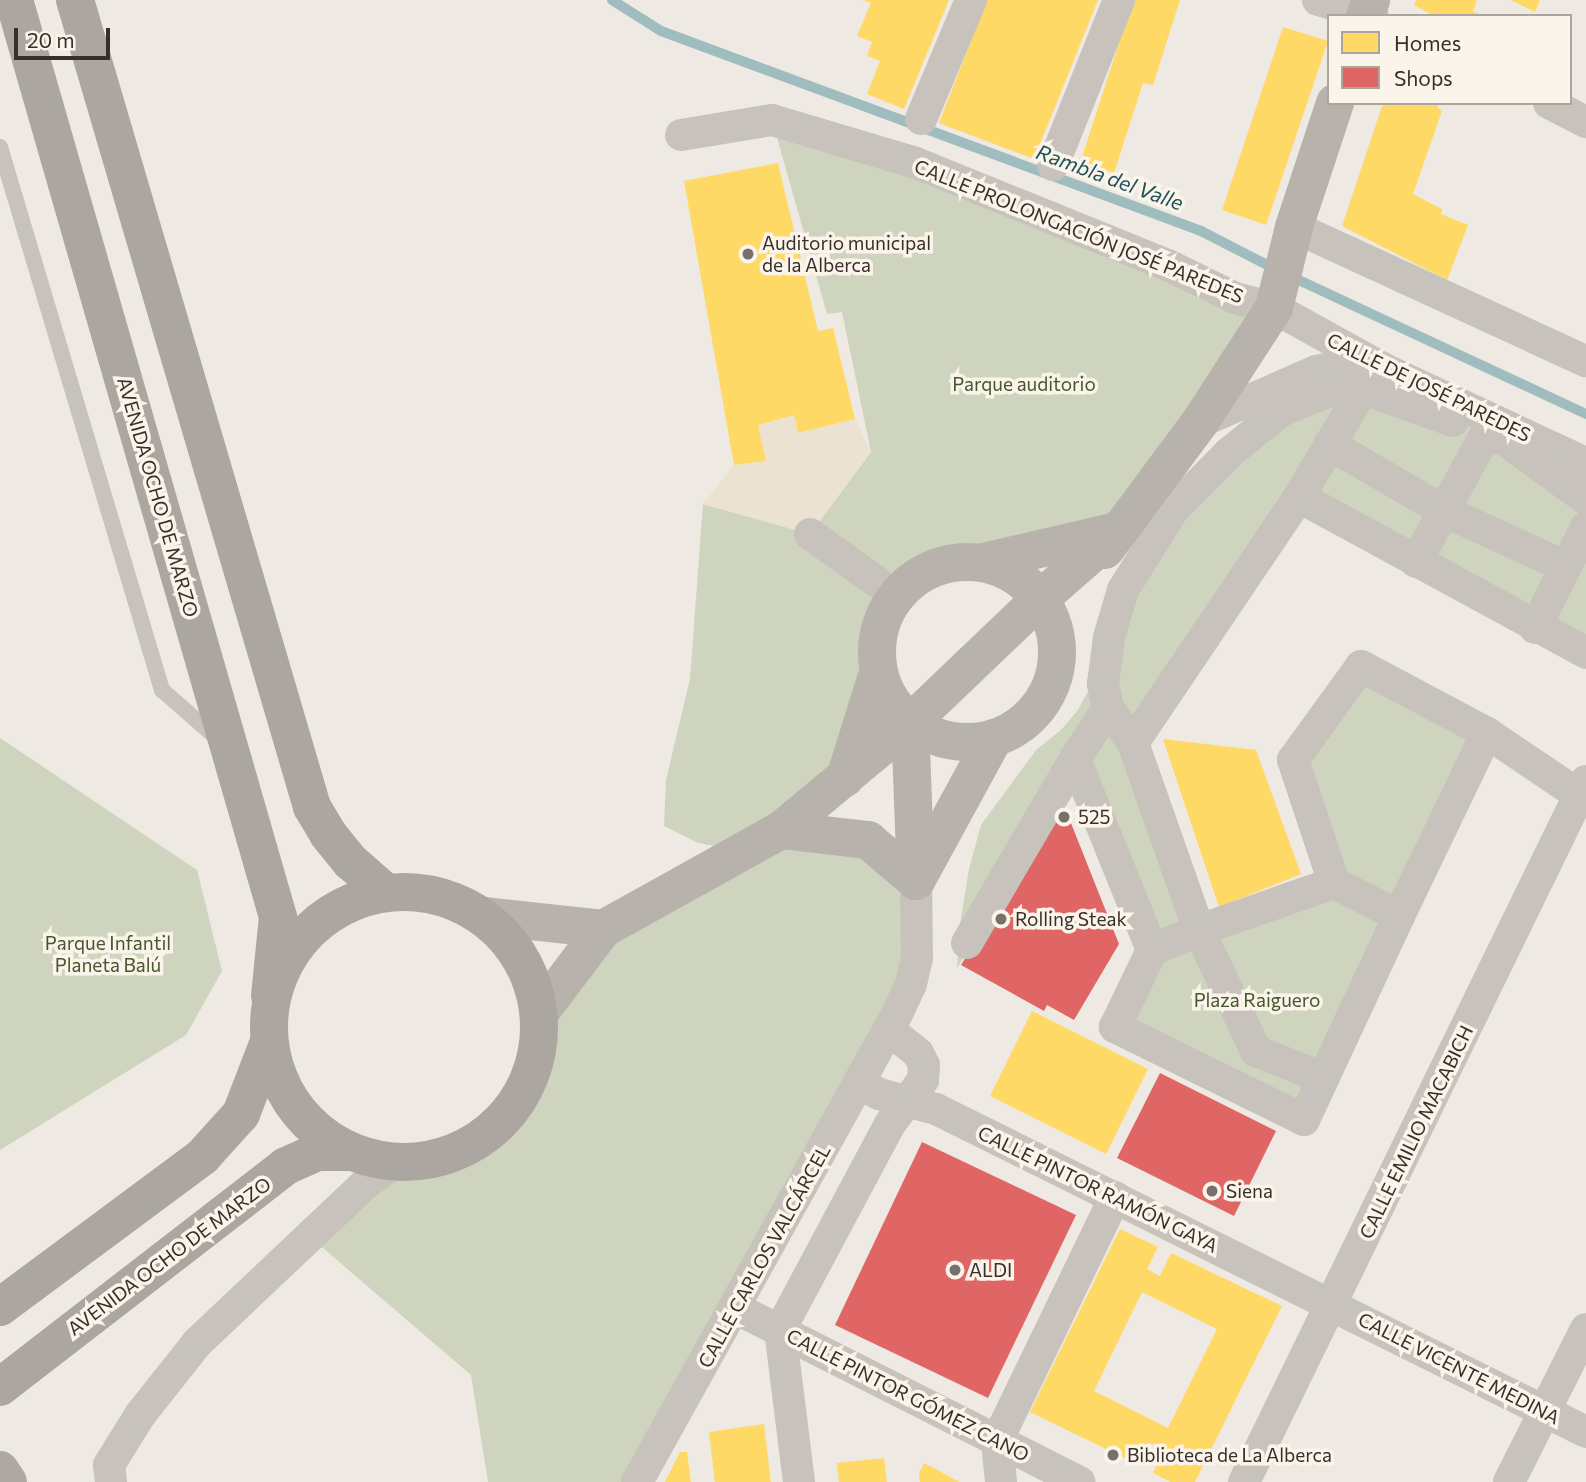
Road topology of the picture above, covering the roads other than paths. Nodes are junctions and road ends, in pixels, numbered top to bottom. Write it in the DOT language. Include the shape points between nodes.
graph roads {
  1 [pos="14,0"];
  2 [pos="75,0"];
  3 [pos="971,0"];
  4 [pos="1119,0"];
  5 [pos="1318,0"];
  6 [pos="1369,11"];
  7 [pos="1334,105"];
  8 [pos="1553,105"];
  9 [pos="921,119"];
  10 [pos="1586,122"];
  11 [pos="681,135"];
  12 [pos="0,147"];
  13 [pos="1053,165"];
  14 [pos="1294,227"];
  15 [pos="1274,309"];
  16 [pos="1586,360"];
  17 [pos="1373,379"];
  18 [pos="1200,422"];
  19 [pos="1502,438"];
  20 [pos="1329,444"];
  21 [pos="1586,463"];
  22 [pos="1299,497"];
  23 [pos="1586,499"];
  24 [pos="1442,510"];
  25 [pos="1586,527"];
  26 [pos="1119,530"];
  27 [pos="810,534"];
  28 [pos="983,562"];
  29 [pos="1416,562"];
  30 [pos="1566,567"];
  31 [pos="877,582"];
  32 [pos="1047,610"];
  33 [pos="1535,628"];
  34 [pos="1586,653"];
  35 [pos="878,673"];
  36 [pos="1108,708"];
  37 [pos="910,723"];
  38 [pos="1487,733"];
  39 [pos="994,738"];
  40 [pos="1133,743"];
  41 [pos="230,750"];
  42 [pos="1074,759"];
  43 [pos="845,778"];
  44 [pos="1582,788"];
  45 [pos="781,830"];
  46 [pos="916,881"];
  47 [pos="1334,883"];
  48 [pos="384,891"];
  49 [pos="484,916"];
  50 [pos="1399,916"];
  51 [pos="603,929"];
  52 [pos="1199,930"];
  53 [pos="967,943"];
  54 [pos="1152,950"];
  55 [pos="270,996"];
  56 [pos="541,1011"];
  57 [pos="889,1030"];
  58 [pos="268,1044"];
  59 [pos="1323,1078"];
  60 [pos="861,1084"];
  61 [pos="908,1101"];
  62 [pos="349,1152"];
  63 [pos="395,1163"];
  64 [pos="1115,1197"];
  65 [pos="1333,1304"];
  66 [pos="0,1307"];
  67 [pos="735,1308"];
  68 [pos="1586,1329"];
  69 [pos="780,1330"];
  70 [pos="7,1381"];
  71 [pos="1545,1412"];
  72 [pos="1586,1432"];
  73 [pos="997,1441"];
  74 [pos="0,1470"];
  75 [pos="8,1482"];
  76 [pos="111,1482"];
  77 [pos="637,1482"];
  78 [pos="799,1482"];
  79 [pos="1001,1482"];
  80 [pos="1080,1482"];
  81 [pos="1244,1482"];
  82 [pos="1509,1482"];
  1 -- 41 [label="main road, AVENIDA OCHO DE MARZO"];
  2 -- 48 [label="main road" via="312,807 351,862"];
  3 -- 9 [label="street"];
  4 -- 13 [label="street"];
  5 -- 6 [label="street"];
  7 -- 14 [label="main road"];
  8 -- 10 [label="street"];
  11 -- 15 [label="street, CALLE PROLONGACIÓN JOSÉ PAREDES" via="772,120 916,163 1172,267 1235,298"];
  12 -- 41 [label="lane" via="162,690"];
  14 -- 15 [label="main road"];
  14 -- 16 [label="street"];
  15 -- 17 [label="street, CALLE DE JOSÉ PAREDES"];
  15 -- 18 [label="main road"];
  17 -- 18 [label="street" via="1342,366 1316,371"];
  17 -- 19 [label="street"];
  17 -- 20 [label="street"];
  17 -- 21 [label="street, CALLE DE JOSÉ PAREDES"];
  17 -- 36 [label="street" via="1281,411 1229,453 1172,511 1123,590 1109,637 1103,684"];
  18 -- 26 [label="main road"];
  19 -- 23 [label="street"];
  19 -- 24 [label="street" via="1483,439"];
  20 -- 22 [label="street"];
  20 -- 24 [label="street"];
  22 -- 29 [label="street"];
  22 -- 40 [label="street"];
  24 -- 29 [label="street"];
  24 -- 30 [label="street"];
  25 -- 30 [label="street"];
  26 -- 28 [label="main road"];
  26 -- 32 [label="main road"];
  27 -- 31 [label="street"];
  28 -- 32 [label="main road" via="1013,573"];
  28 -- 35 [label="main road" via="951,562 921,573 904,586 885,611 876,642"];
  29 -- 33 [label="street"];
  30 -- 33 [label="street"];
  32 -- 37 [label="main road"];
  32 -- 39 [label="main road" via="1057,654 1051,685 1034,712"];
  33 -- 34 [label="street"];
  35 -- 37 [label="main road" via="891,702"];
  35 -- 43 [label="main road"];
  36 -- 40 [label="street"];
  36 -- 42 [label="street"];
  37 -- 39 [label="main road" via="932,736 963,743"];
  37 -- 43 [label="main road"];
  37 -- 46 [label="main road"];
  38 -- 44 [label="street"];
  38 -- 47 [label="street" via="1361,666 1293,760"];
  38 -- 50 [label="street"];
  39 -- 46 [label="main road"];
  40 -- 52 [label="street"];
  41 -- 55 [label="main road, AVENIDA OCHO DE MARZO" via="278,918"];
  42 -- 53 [label="street"];
  42 -- 54 [label="street"];
  43 -- 45 [label="main road"];
  44 -- 65 [label="street, CALLE EMILIO MACABICH"];
  45 -- 46 [label="main road" via="868,840"];
  45 -- 51 [label="main road"];
  46 -- 57 [label="street, CALLE CARLOS VALCÁRCEL" via="917,959 911,984"];
  47 -- 50 [label="street"];
  47 -- 52 [label="street"];
  48 -- 49 [label="main road" via="431,892"];
  48 -- 55 [label="main road" via="326,915 292,948"];
  49 -- 51 [label="main road"];
  49 -- 56 [label="main road" via="524,961"];
  50 -- 59 [label="street"];
  51 -- 56 [label="main road"];
  52 -- 54 [label="street"];
  52 -- 59 [label="street" via="1256,1051"];
  54 -- 59 [label="street" via="1115,1027 1304,1120"];
  55 -- 58 [label="main road, AVENIDA OCHO DE MARZO"];
  56 -- 63 [label="main road" via="538,1054 521,1097 490,1133 448,1156"];
  57 -- 60 [label="street, CALLE CARLOS VALCÁRCEL"];
  57 -- 61 [label="street" via="918,1053 924,1065 923,1080"];
  58 -- 62 [label="main road" via="282,1089 310,1126"];
  58 -- 66 [label="main road" via="242,1114 203,1156"];
  60 -- 61 [label="street, CALLE PINTOR RAMÓN GAYA"];
  60 -- 67 [label="street, CALLE CARLOS VALCÁRCEL"];
  61 -- 64 [label="street, CALLE PINTOR RAMÓN GAYA" via="936,1109"];
  61 -- 69 [label="street" via="890,1124"];
  62 -- 63 [label="main road"];
  62 -- 70 [label="main road, AVENIDA OCHO DE MARZO" via="317,1152 286,1166"];
  63 -- 76 [label="street" via="366,1184 197,1343 140,1415 109,1465"];
  64 -- 65 [label="street, CALLE PINTOR RAMÓN GAYA"];
  64 -- 73 [label="street"];
  65 -- 71 [label="street, CALLE VICENTE MEDINA"];
  65 -- 81 [label="street, CALLE EMILIO MACABICH"];
  67 -- 69 [label="street, CALLE PINTOR GÓMEZ CANO"];
  67 -- 77 [label="street, CALLE CARLOS VALCÁRCEL"];
  68 -- 71 [label="street"];
  69 -- 73 [label="street, CALLE PINTOR GÓMEZ CANO"];
  69 -- 78 [label="street"];
  71 -- 72 [label="street, CALLE VICENTE MEDINA"];
  71 -- 82 [label="street"];
  73 -- 79 [label="street"];
  73 -- 80 [label="street, CALLE PINTOR GÓMEZ CANO"];
  74 -- 75 [label="highway"];
}
